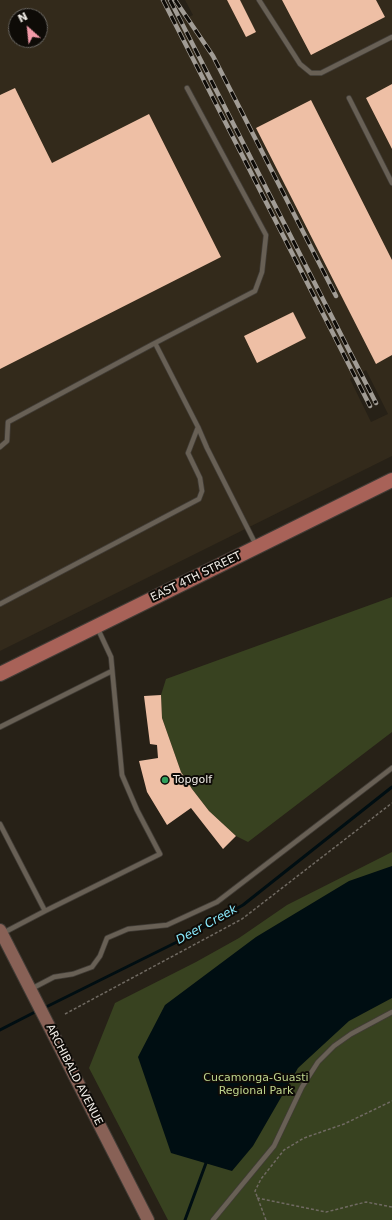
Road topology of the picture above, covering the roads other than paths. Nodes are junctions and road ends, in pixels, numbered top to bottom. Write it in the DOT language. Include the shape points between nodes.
graph roads {
  1 [pos="259,0"];
  2 [pos="392,37"];
  3 [pos="187,88"];
  4 [pos="348,98"];
  5 [pos="392,183"];
  6 [pos="154,343"];
  7 [pos="198,427"];
  8 [pos="0,448"];
  9 [pos="392,480"];
  10 [pos="257,546"];
  11 [pos="0,604"];
  12 [pos="96,626"];
  13 [pos="112,671"];
  14 [pos="0,674"];
  15 [pos="0,727"];
  16 [pos="392,768"];
  17 [pos="0,824"];
  18 [pos="44,911"];
  19 [pos="1,932"];
  20 [pos="30,989"];
  21 [pos="392,1012"];
  22 [pos="148,1220"];
  23 [pos="213,1220"];
  1 -- 2 [label="lane" via="300,64 311,73 321,73"];
  3 -- 6 [label="lane" via="266,235 262,272 256,291"];
  4 -- 5 [label="lane"];
  6 -- 7 [label="lane"];
  6 -- 8 [label="lane" via="8,422 7,441"];
  7 -- 10 [label="lane"];
  7 -- 11 [label="lane" via="188,453 200,478 202,490 199,499"];
  9 -- 10 [label="main road, EAST 4TH STREET"];
  10 -- 12 [label="main road, EAST 4TH STREET"];
  12 -- 13 [label="lane" via="111,657"];
  12 -- 14 [label="main road, EAST 4TH STREET"];
  13 -- 15 [label="lane"];
  13 -- 18 [label="lane" via="122,776 160,854"];
  16 -- 20 [label="lane" via="217,902 167,925 128,929 107,938 100,956 92,967 54,977"];
  17 -- 18 [label="lane"];
  18 -- 19 [label="lane"];
  19 -- 20 [label="main road, ARCHIBALD AVENUE"];
  20 -- 22 [label="main road, ARCHIBALD AVENUE"];
  21 -- 23 [label="lane" via="350,1034 318,1062 302,1087 274,1146"];
}
